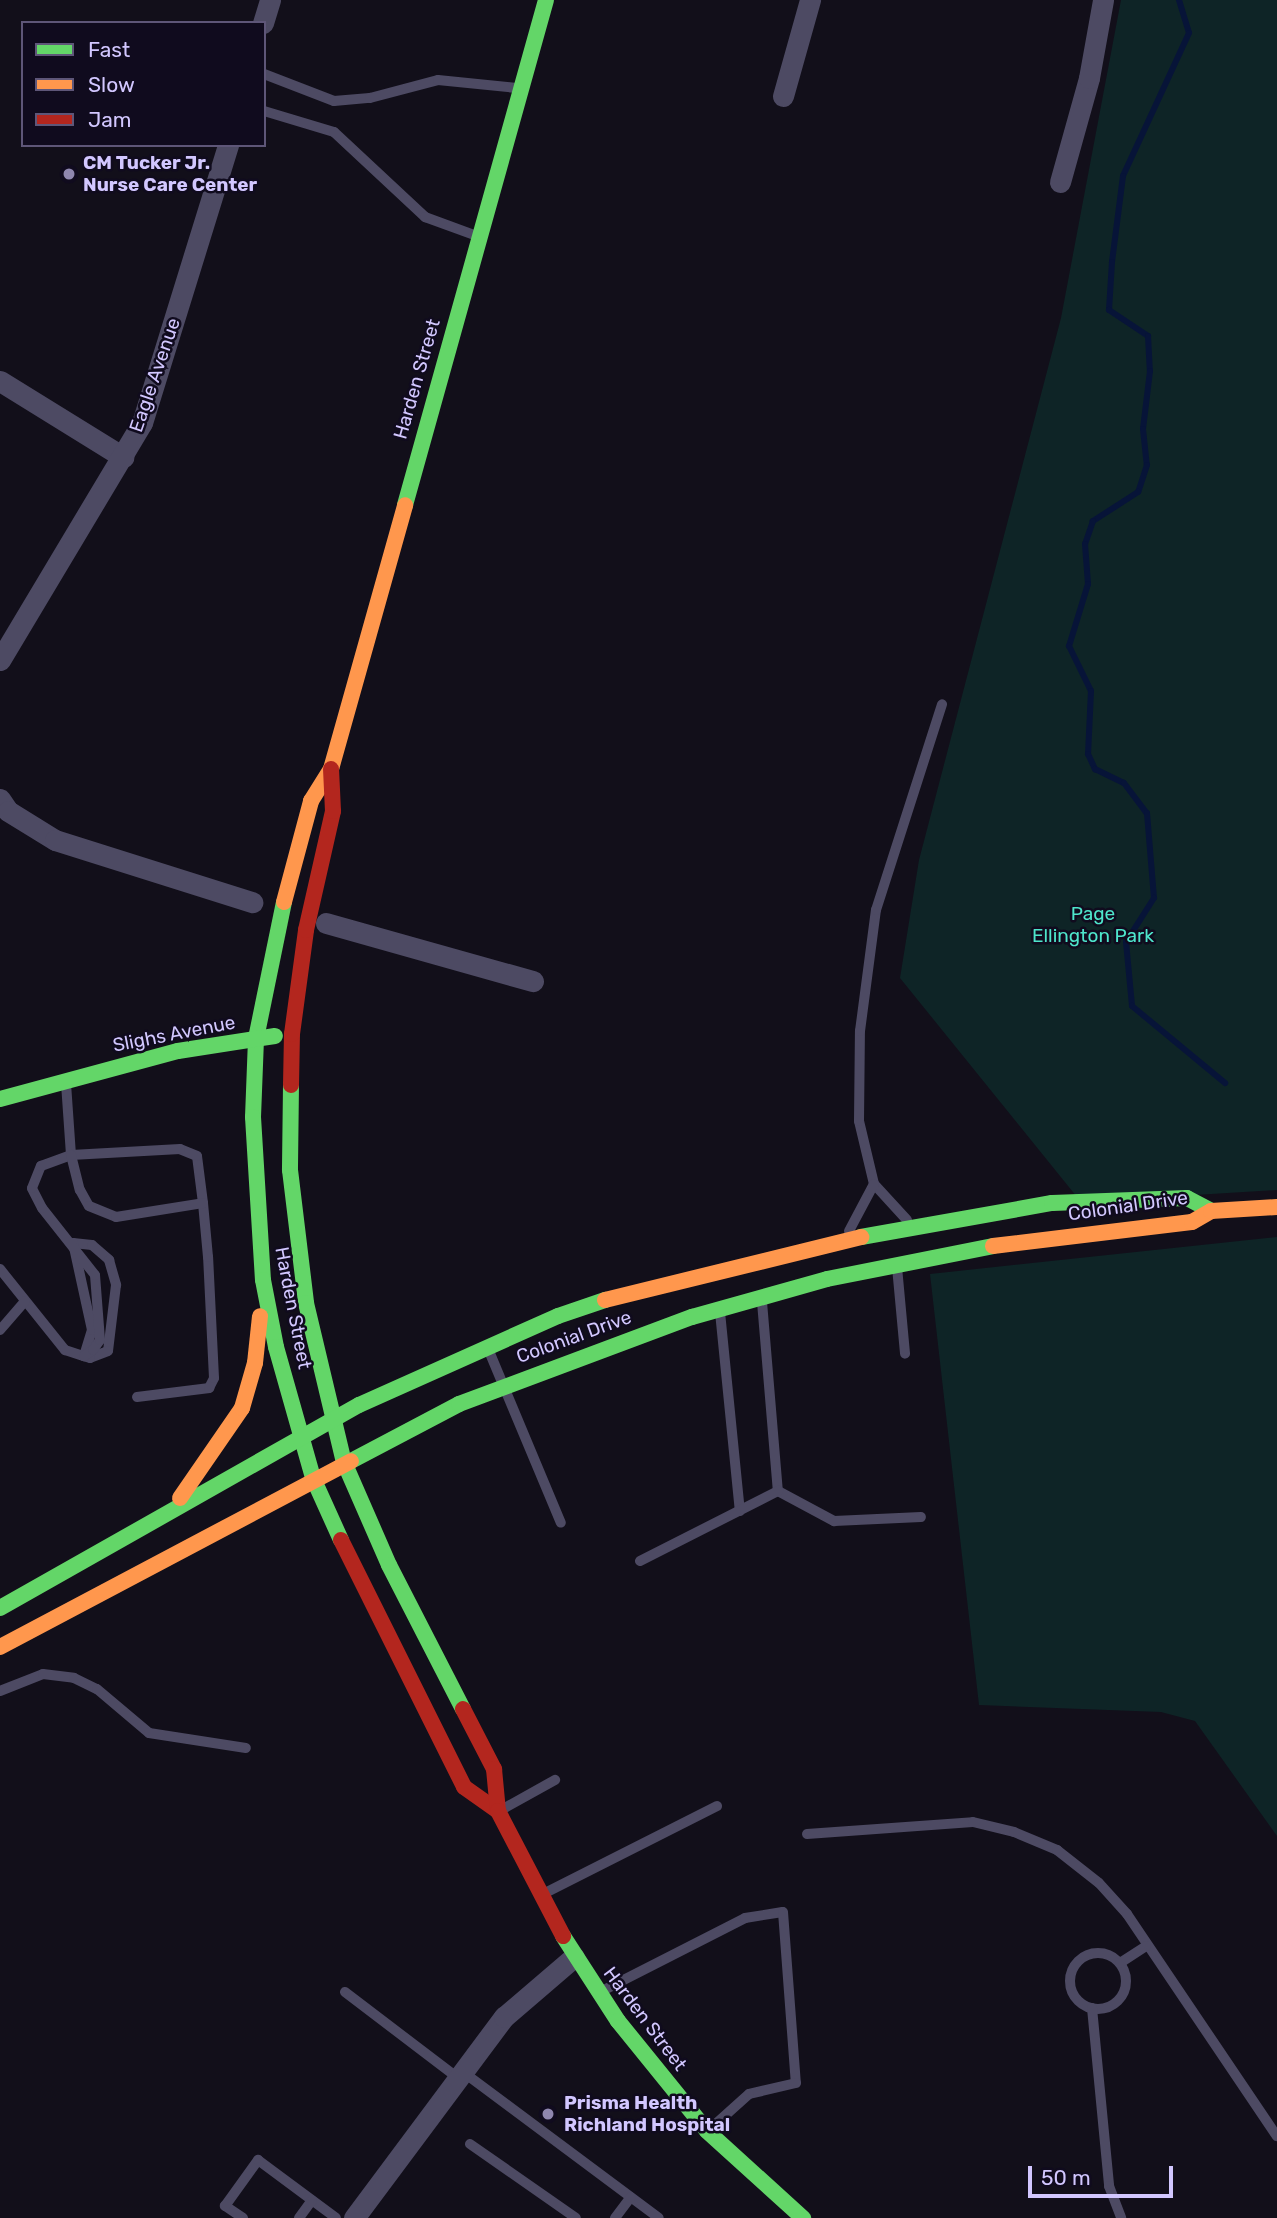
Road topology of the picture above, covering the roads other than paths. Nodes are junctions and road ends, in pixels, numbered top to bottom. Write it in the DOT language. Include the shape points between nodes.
graph roads {
  1 [pos="270,0"];
  2 [pos="546,0"];
  3 [pos="810,0"];
  4 [pos="1102,0"];
  5 [pos="264,21"];
  6 [pos="266,75"];
  7 [pos="520,88"];
  8 [pos="783,96"];
  9 [pos="266,112"];
  10 [pos="227,147"];
  11 [pos="1060,182"];
  12 [pos="479,236"];
  13 [pos="0,381"];
  14 [pos="123,457"];
  15 [pos="0,660"];
  16 [pos="942,704"];
  17 [pos="331,769"];
  18 [pos="0,799"];
  19 [pos="252,902"];
  20 [pos="331,925"];
  21 [pos="533,981"];
  22 [pos="292,1034"];
  23 [pos="256,1039"];
  24 [pos="66,1079"];
  25 [pos="0,1098"];
  26 [pos="71,1155"];
  27 [pos="873,1184"];
  28 [pos="203,1203"];
  29 [pos="1277,1207"];
  30 [pos="1212,1210"];
  31 [pos="915,1225"];
  32 [pos="839,1241"];
  33 [pos="73,1243"];
  34 [pos="897,1264"];
  35 [pos="0,1269"];
  36 [pos="263,1280"];
  37 [pos="762,1297"];
  38 [pos="25,1301"];
  39 [pos="719,1309"];
  40 [pos="0,1330"];
  41 [pos="487,1347"];
  42 [pos="88,1353"];
  43 [pos="905,1354"];
  44 [pos="505,1386"];
  45 [pos="137,1396"];
  46 [pos="331,1420"];
  47 [pos="300,1438"];
  48 [pos="344,1462"];
  49 [pos="313,1478"];
  50 [pos="778,1491"];
  51 [pos="740,1511"];
  52 [pos="168,1512"];
  53 [pos="921,1517"];
  54 [pos="561,1523"];
  55 [pos="640,1561"];
  56 [pos="0,1608"];
  57 [pos="0,1647"];
  58 [pos="0,1690"];
  59 [pos="246,1748"];
  60 [pos="555,1780"];
  61 [pos="718,1806"];
  62 [pos="498,1811"];
  63 [pos="807,1834"];
  64 [pos="541,1895"];
  65 [pos="1146,1946"];
  66 [pos="574,1956"];
  67 [pos="1120,1963"];
  68 [pos="345,1992"];
  69 [pos="598,1992"];
  70 [pos="1092,2008"];
  71 [pos="461,2075"];
  72 [pos="708,2131"];
  73 [pos="1277,2136"];
  74 [pos="470,2144"];
  75 [pos="631,2197"];
  76 [pos="312,2200"];
  77 [pos="243,2218"];
  78 [pos="299,2218"];
  79 [pos="336,2218"];
  80 [pos="354,2218"];
  81 [pos="576,2218"];
  82 [pos="615,2218"];
  83 [pos="659,2218"];
  84 [pos="803,2218"];
  85 [pos="1121,2218"];
  1 -- 5 [label="street"];
  2 -- 7 [label="main road, Harden Street"];
  3 -- 8 [label="street"];
  4 -- 11 [label="street" via="1088,78"];
  6 -- 7 [label="lane" via="334,101 370,99 438,80"];
  7 -- 12 [label="main road, Harden Street"];
  9 -- 12 [label="lane" via="334,132 425,217"];
  10 -- 14 [label="street, Eagle Avenue" via="142,423"];
  12 -- 17 [label="main road, Harden Street"];
  13 -- 14 [label="street"];
  14 -- 15 [label="street, Eagle Avenue"];
  16 -- 27 [label="lane" via="891,855 864,981 859,1121"];
  17 -- 22 [label="main road, Harden Street" via="333,811 306,930"];
  17 -- 23 [label="main road, Harden Street" via="311,802 292,864"];
  18 -- 19 [label="street" via="8,811 55,840"];
  20 -- 21 [label="street"];
  22 -- 23 [label="main road, Slighs Avenue"];
  22 -- 46 [label="main road, Harden Street" via="290,1170 295,1228"];
  23 -- 24 [label="main road, Slighs Avenue" via="178,1051"];
  23 -- 36 [label="main road, Harden Street" via="253,1164"];
  24 -- 25 [label="main road, Slighs Avenue"];
  24 -- 26 [label="lane"];
  26 -- 28 [label="lane" via="89,1206 116,1217"];
  26 -- 28 [label="lane" via="180,1149 197,1156"];
  26 -- 33 [label="lane" via="41,1166 32,1188 42,1208"];
  27 -- 31 [label="lane" via="893,1210"];
  27 -- 32 [label="lane" via="863,1212"];
  28 -- 45 [label="lane" via="214,1378 209,1388"];
  29 -- 30 [label="main road, Colonial Drive"];
  30 -- 31 [label="main road, Colonial Drive" via="1187,1198 1052,1203"];
  30 -- 34 [label="main road, Colonial Drive" via="1192,1222 965,1250"];
  31 -- 32 [label="main road, Colonial Drive"];
  32 -- 41 [label="main road, Colonial Drive" via="618,1296"];
  33 -- 42 [label="lane" via="95,1275 100,1302 100,1340"];
  33 -- 42 [label="lane" via="92,1245 109,1260 116,1285 108,1351"];
  34 -- 37 [label="main road, Colonial Drive"];
  34 -- 43 [label="lane"];
  35 -- 38 [label="lane"];
  36 -- 47 [label="main road, Harden Street"];
  36 -- 52 [label="main road" via="255,1363 242,1408 198,1478"];
  37 -- 39 [label="main road, Colonial Drive"];
  37 -- 50 [label="lane"];
  38 -- 40 [label="lane"];
  38 -- 42 [label="lane" via="65,1350"];
  39 -- 44 [label="main road, Colonial Drive"];
  39 -- 51 [label="lane"];
  41 -- 44 [label="lane"];
  41 -- 46 [label="main road, Colonial Drive"];
  44 -- 48 [label="main road, Colonial Drive"];
  44 -- 54 [label="lane"];
  46 -- 47 [label="main road, Colonial Drive"];
  46 -- 48 [label="main road, Harden Street"];
  47 -- 49 [label="main road, Harden Street"];
  47 -- 52 [label="main road, Colonial Drive"];
  48 -- 49 [label="main road, Colonial Drive"];
  48 -- 62 [label="main road, Harden Street" via="389,1565 494,1769"];
  49 -- 57 [label="main road, Colonial Drive"];
  49 -- 62 [label="main road, Harden Street" via="464,1787"];
  50 -- 51 [label="lane"];
  50 -- 53 [label="lane" via="834,1521"];
  51 -- 55 [label="lane"];
  52 -- 56 [label="main road, Colonial Drive"];
  58 -- 59 [label="lane" via="43,1674 74,1678 96,1689 149,1733"];
  60 -- 62 [label="lane"];
  61 -- 64 [label="lane"];
  62 -- 64 [label="main road, Harden Street"];
  63 -- 65 [label="lane" via="954,1821 1014,1832 1057,1850 1090,1875 1127,1914"];
  64 -- 66 [label="main road, Harden Street"];
  65 -- 67 [label="lane"];
  65 -- 73 [label="lane"];
  66 -- 69 [label="main road, Harden Street"];
  66 -- 71 [label="street" via="504,2017"];
  67 -- 70 [label="lane" via="1126,1979 1122,1996 1109,2007"];
  67 -- 70 [label="lane" via="1094,1953 1077,1962 1071,1989"];
  68 -- 71 [label="lane"];
  69 -- 72 [label="main road, Harden Street"];
  69 -- 72 [label="lane" via="745,1918 783,1912 796,2083 749,2094"];
  70 -- 85 [label="lane" via="1109,2186"];
  71 -- 75 [label="lane"];
  71 -- 80 [label="street"];
  72 -- 84 [label="main road, Harden Street"];
  74 -- 81 [label="lane"];
  75 -- 82 [label="lane"];
  75 -- 83 [label="lane"];
  76 -- 77 [label="lane" via="258,2160 225,2206"];
  76 -- 78 [label="lane"];
  76 -- 79 [label="lane"];
}
